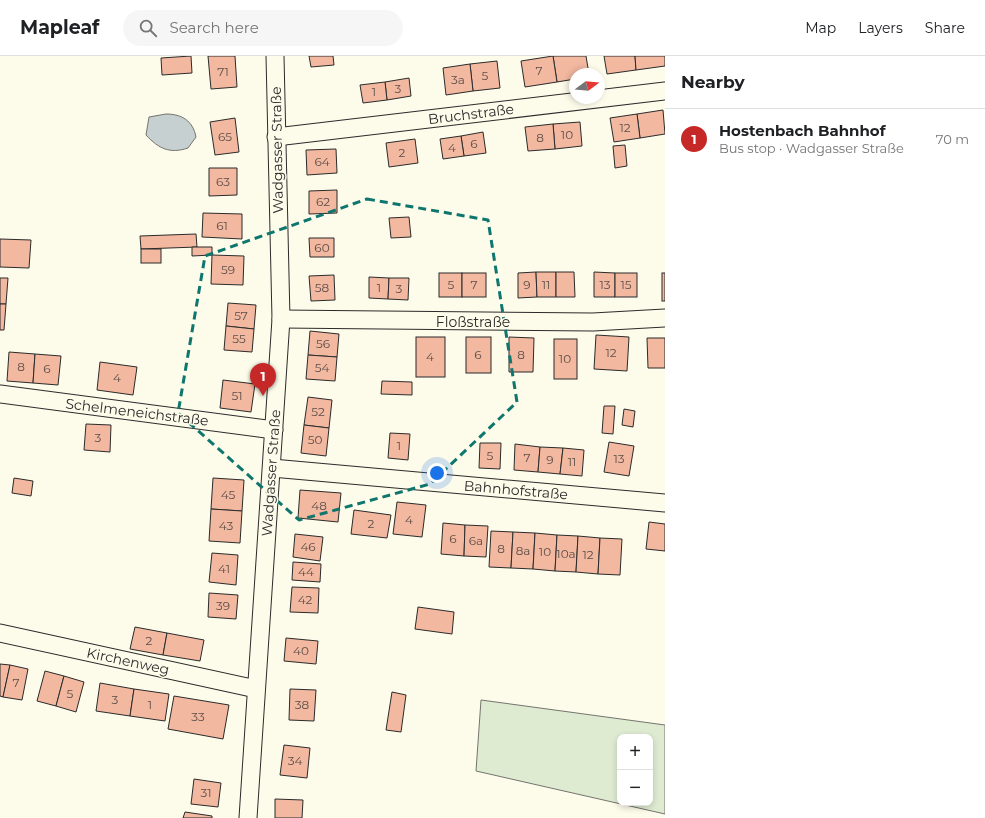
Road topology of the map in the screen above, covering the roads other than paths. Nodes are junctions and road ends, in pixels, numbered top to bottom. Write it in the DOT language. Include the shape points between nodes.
graph roads {
  1 [pos="275,56"];
  2 [pos="665,91"];
  3 [pos="276,137"];
  4 [pos="665,318"];
  5 [pos="281,319"];
  6 [pos="0,394"];
  7 [pos="274,430"];
  8 [pos="272,468"];
  9 [pos="665,504"];
  10 [pos="0,633"];
  11 [pos="256,689"];
  12 [pos="248,818"];
  1 -- 3 [label="street, Wadgasser Straße"];
  2 -- 3 [label="street, Bruchstraße"];
  3 -- 5 [label="street, Wadgasser Straße"];
  4 -- 5 [label="street, Floßstraße" via="593,322"];
  5 -- 7 [label="street, Wadgasser Straße"];
  6 -- 7 [label="street, Schelmeneichstraße"];
  7 -- 8 [label="street, Wadgasser Straße"];
  8 -- 9 [label="street, Bahnhofstraße"];
  8 -- 11 [label="street, Wadgasser Straße"];
  10 -- 11 [label="street, Kirchenweg"];
  11 -- 12 [label="street, Wadgasser Straße"];
}
